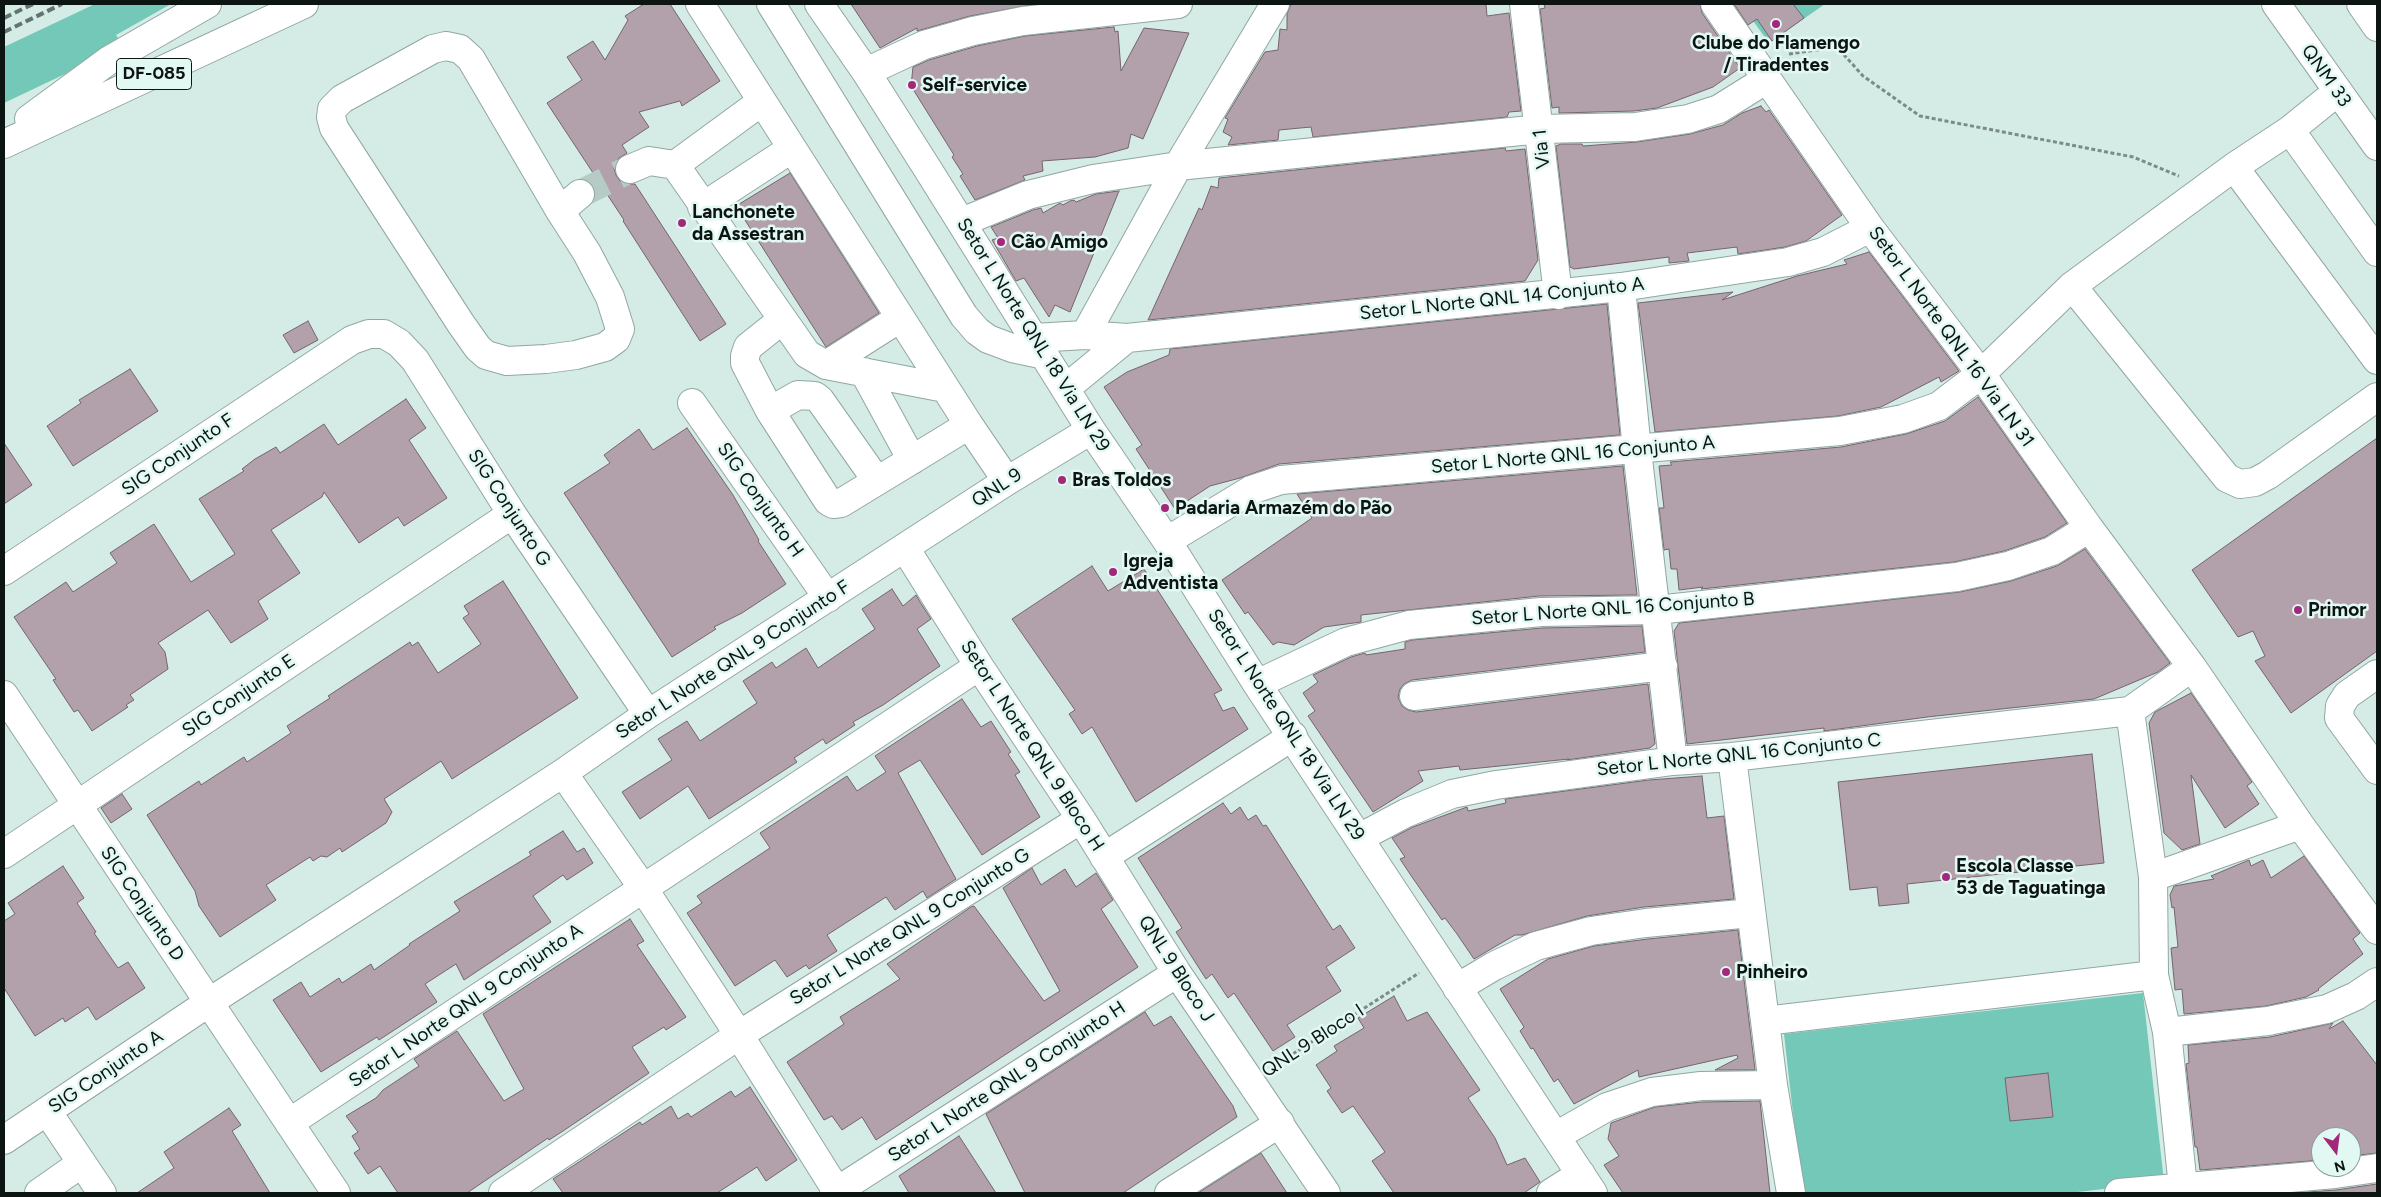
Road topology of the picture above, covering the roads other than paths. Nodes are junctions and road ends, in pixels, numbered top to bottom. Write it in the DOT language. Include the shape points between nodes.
graph roads {
  1 [pos="207,4"];
  2 [pos="304,4"];
  3 [pos="700,4"];
  4 [pos="771,4"];
  5 [pos="819,4"];
  6 [pos="1178,4"];
  7 [pos="1275,4"];
  8 [pos="1524,4"];
  9 [pos="1715,4"];
  10 [pos="2276,4"];
  11 [pos="866,72"];
  12 [pos="1767,79"];
  13 [pos="2337,92"];
  14 [pos="761,102"];
  15 [pos="1540,129"];
  16 [pos="2290,130"];
  17 [pos="4,138"];
  18 [pos="4,144"];
  19 [pos="2377,146"];
  20 [pos="791,149"];
  21 [pos="675,165"];
  22 [pos="1178,166"];
  23 [pos="2234,167"];
  24 [pos="630,168"];
  25 [pos="570,202"];
  26 [pos="702,207"];
  27 [pos="962,222"];
  28 [pos="1870,228"];
  29 [pos="2377,252"];
  30 [pos="2072,286"];
  31 [pos="1621,287"];
  32 [pos="1558,295"];
  33 [pos="900,318"];
  34 [pos="782,320"];
  35 [pos="1085,335"];
  36 [pos="1127,338"];
  37 [pos="352,340"];
  38 [pos="1040,347"];
  39 [pos="2377,360"];
  40 [pos="826,365"];
  41 [pos="864,372"];
  42 [pos="1981,374"];
  43 [pos="945,388"];
  44 [pos="1066,388"];
  45 [pos="2377,397"];
  46 [pos="692,403"];
  47 [pos="770,410"];
  48 [pos="969,426"];
  49 [pos="1091,430"];
  50 [pos="1637,450"];
  51 [pos="912,460"];
  52 [pos="1007,480"];
  53 [pos="877,481"];
  54 [pos="512,514"];
  55 [pos="2089,528"];
  56 [pos="1167,541"];
  57 [pos="905,548"];
  58 [pos="4,571"];
  59 [pos="828,598"];
  60 [pos="1657,610"];
  61 [pos="979,666"];
  62 [pos="1663,666"];
  63 [pos="2192,667"];
  64 [pos="2377,674"];
  65 [pos="1257,684"];
  66 [pos="4,695"];
  67 [pos="1414,696"];
  68 [pos="2130,712"];
  69 [pos="648,714"];
  70 [pos="1292,736"];
  71 [pos="1732,757"];
  72 [pos="1674,761"];
  73 [pos="2377,770"];
  74 [pos="563,773"];
  75 [pos="76,805"];
  76 [pos="1081,818"];
  77 [pos="2300,825"];
  78 [pos="1359,838"];
  79 [pos="4,854"];
  80 [pos="1104,857"];
  81 [pos="2153,877"];
  82 [pos="643,888"];
  83 [pos="1751,913"];
  84 [pos="2377,930"];
  85 [pos="1177,973"];
  86 [pos="2154,975"];
  87 [pos="2377,982"];
  88 [pos="1457,988"];
  89 [pos="208,1003"];
  90 [pos="1765,1021"];
  91 [pos="2167,1032"];
  92 [pos="739,1034"];
  93 [pos="1251,1080"];
  94 [pos="1773,1085"];
  95 [pos="47,1111"];
  96 [pos="289,1123"];
  97 [pos="1280,1123"];
  98 [pos="1556,1136"];
  99 [pos="4,1140"];
  100 [pos="82,1163"];
  101 [pos="2377,1168"];
  102 [pos="1587,1184"];
  103 [pos="2183,1187"];
  104 [pos="39,1193"];
  105 [pos="102,1193"];
  106 [pos="336,1193"];
  107 [pos="503,1193"];
  108 [pos="836,1193"];
  109 [pos="1169,1193"];
  110 [pos="1326,1193"];
  111 [pos="1552,1193"];
  112 [pos="1791,1193"];
  113 [pos="2123,1193"];
  1 -- 17 [label="street" via="108,61"];
  2 -- 18 [label="street, DF-085"];
  3 -- 14 [label="street"];
  4 -- 38 [label="street, Setor L Norte QNL 14 Conjunto A" via="964,316 988,339 1012,348"];
  5 -- 11 [label="street, Setor L Norte QNL 18 Via LN 29"];
  6 -- 11 [label="street" via="1023,21 973,31 924,45"];
  7 -- 22 [label="street"];
  8 -- 15 [label="street, Via 1"];
  9 -- 12 [label="street, Setor L Norte QNL 16 Via LN 31"];
  10 -- 13 [label="street, QNM 33"];
  11 -- 27 [label="street, Setor L Norte QNL 18 Via LN 29"];
  12 -- 15 [label="street" via="1719,109 1688,119 1635,127"];
  12 -- 28 [label="street, Setor L Norte QNL 16 Via LN 31"];
  13 -- 16 [label="street, Setor L Norte QNL 16 Conjunto A"];
  13 -- 19 [label="street, QNM 33"];
  14 -- 20 [label="street"];
  14 -- 21 [label="street"];
  15 -- 22 [label="street"];
  15 -- 32 [label="street, Via 1"];
  16 -- 23 [label="street, Setor L Norte QNL 16 Conjunto A"];
  16 -- 29 [label="street"];
  20 -- 26 [label="street"];
  20 -- 33 [label="street"];
  21 -- 24 [label="street" via="649,161"];
  21 -- 26 [label="street"];
  22 -- 27 [label="street" via="1092,179 1028,195"];
  22 -- 35 [label="street"];
  23 -- 30 [label="street, Setor L Norte QNL 16 Conjunto A"];
  23 -- 39 [label="street"];
  25 -- 25 [label="street" via="471,59 460,49 446,46 433,49 342,99 332,109 334,128 461,324 486,356 506,361 576,355 605,347 616,339 620,329 610,297 587,253"];
  26 -- 34 [label="street"];
  27 -- 38 [label="street, Setor L Norte QNL 18 Via LN 29"];
  28 -- 31 [label="street, Setor L Norte QNL 14 Conjunto A" via="1823,252 1788,262"];
  28 -- 42 [label="street, Setor L Norte QNL 16 Via LN 31"];
  30 -- 42 [label="street, Setor L Norte QNL 16 Conjunto A"];
  30 -- 45 [label="street" via="2227,478 2240,484 2256,482 2268,475"];
  31 -- 32 [label="street, Setor L Norte QNL 14 Conjunto A"];
  31 -- 50 [label="street"];
  32 -- 36 [label="street, Setor L Norte QNL 14 Conjunto A"];
  33 -- 40 [label="street"];
  33 -- 43 [label="street"];
  34 -- 40 [label="street" via="807,354"];
  34 -- 47 [label="street" via="748,347 745,356 747,369"];
  35 -- 36 [label="street, Setor L Norte QNL 14 Conjunto A"];
  35 -- 38 [label="street, Setor L Norte QNL 14 Conjunto A"];
  36 -- 44 [label="street"];
  37 -- 54 [label="street, SIG Conjunto G" via="369,334 384,334 410,354"];
  37 -- 58 [label="street, SIG Conjunto F"];
  38 -- 44 [label="street, Setor L Norte QNL 18 Via LN 29"];
  40 -- 41 [label="street"];
  41 -- 43 [label="street"];
  41 -- 51 [label="street"];
  42 -- 50 [label="street, Setor L Norte QNL 16 Conjunto A" via="1939,406 1903,419 1840,432"];
  42 -- 55 [label="street, Setor L Norte QNL 16 Via LN 31"];
  43 -- 48 [label="street"];
  44 -- 49 [label="street, Setor L Norte QNL 18 Via LN 29"];
  46 -- 59 [label="street, SIG Conjunto H"];
  47 -- 53 [label="street" via="798,395 815,396"];
  47 -- 53 [label="street" via="828,501 841,503"];
  48 -- 51 [label="street"];
  48 -- 52 [label="street"];
  49 -- 52 [label="street, QNL 9"];
  49 -- 56 [label="street, Setor L Norte QNL 18 Via LN 29"];
  50 -- 56 [label="street, Setor L Norte QNL 16 Conjunto A" via="1281,480 1251,490"];
  50 -- 60 [label="street"];
  51 -- 53 [label="street"];
  52 -- 57 [label="street, QNL 9"];
  54 -- 69 [label="street, SIG Conjunto G"];
  54 -- 75 [label="street, SIG Conjunto E"];
  55 -- 60 [label="street, Setor L Norte QNL 16 Conjunto B" via="2052,551 2008,566 1958,577"];
  55 -- 63 [label="street, Setor L Norte QNL 16 Via LN 31"];
  56 -- 65 [label="street, Setor L Norte QNL 18 Via LN 29"];
  57 -- 59 [label="street, Setor L Norte QNL 9 Conjunto F"];
  57 -- 61 [label="street, Setor L Norte QNL 9 Bloco H"];
  59 -- 69 [label="street, Setor L Norte QNL 9 Conjunto F"];
  60 -- 62 [label="street"];
  60 -- 65 [label="street, Setor L Norte QNL 16 Conjunto B" via="1541,612 1409,625 1346,642"];
  61 -- 76 [label="street, Setor L Norte QNL 9 Bloco H"];
  61 -- 82 [label="street"];
  62 -- 67 [label="street"];
  62 -- 72 [label="street"];
  63 -- 68 [label="street"];
  63 -- 77 [label="street, Setor L Norte QNL 16 Via LN 31"];
  64 -- 73 [label="street" via="2347,695 2340,706 2338,718"];
  65 -- 70 [label="street, Setor L Norte QNL 18 Via LN 29"];
  66 -- 75 [label="street"];
  68 -- 71 [label="street, Setor L Norte QNL 16 Conjunto C"];
  68 -- 81 [label="street"];
  69 -- 74 [label="street, Setor L Norte QNL 9 Conjunto F"];
  70 -- 78 [label="street, Setor L Norte QNL 18 Via LN 29"];
  70 -- 80 [label="street, Setor L Norte QNL 9 Bloco H"];
  71 -- 72 [label="street, Setor L Norte QNL 16 Conjunto C"];
  71 -- 83 [label="street"];
  72 -- 78 [label="street, Setor L Norte QNL 16 Conjunto C" via="1535,779 1452,794"];
  74 -- 82 [label="street"];
  74 -- 89 [label="street"];
  75 -- 79 [label="street, SIG Conjunto E"];
  75 -- 89 [label="street, SIG Conjunto D"];
  76 -- 80 [label="street, Setor L Norte QNL 9 Bloco H"];
  76 -- 92 [label="street, Setor L Norte QNL 9 Conjunto G"];
  77 -- 81 [label="street"];
  77 -- 84 [label="street, Setor L Norte QNL 16 Via LN 31"];
  78 -- 88 [label="street, Setor L Norte QNL 18 Via LN 29"];
  80 -- 85 [label="street, QNL 9 Bloco J"];
  81 -- 86 [label="street"];
  82 -- 92 [label="street"];
  82 -- 96 [label="street, Setor L Norte QNL 9 Conjunto A"];
  83 -- 88 [label="street" via="1591,931 1536,946"];
  83 -- 90 [label="street"];
  85 -- 93 [label="street, QNL 9 Bloco J"];
  85 -- 108 [label="street, Setor L Norte QNL 9 Conjunto H"];
  86 -- 90 [label="street"];
  86 -- 91 [label="street"];
  87 -- 91 [label="street" via="2327,1009 2268,1021"];
  88 -- 98 [label="street, Setor L Norte QNL 18 Via LN 29"];
  89 -- 95 [label="street, SIG Conjunto A"];
  89 -- 96 [label="street, SIG Conjunto D"];
  90 -- 94 [label="street"];
  91 -- 103 [label="street"];
  92 -- 107 [label="street, Setor L Norte QNL 9 Conjunto G"];
  92 -- 108 [label="street"];
  93 -- 97 [label="street, QNL 9 Bloco I"];
  94 -- 98 [label="street" via="1701,1086 1652,1092 1607,1108"];
  94 -- 112 [label="street"];
  95 -- 99 [label="street, SIG Conjunto A"];
  95 -- 100 [label="street"];
  96 -- 106 [label="street, SIG Conjunto D"];
  97 -- 109 [label="street"];
  97 -- 110 [label="street, QNL 9 Bloco I"];
  98 -- 102 [label="street, Setor L Norte QNL 18 Via LN 29"];
  100 -- 104 [label="street"];
  100 -- 105 [label="street"];
  101 -- 103 [label="street"];
  102 -- 111 [label="street"];
  103 -- 113 [label="street"];
}
